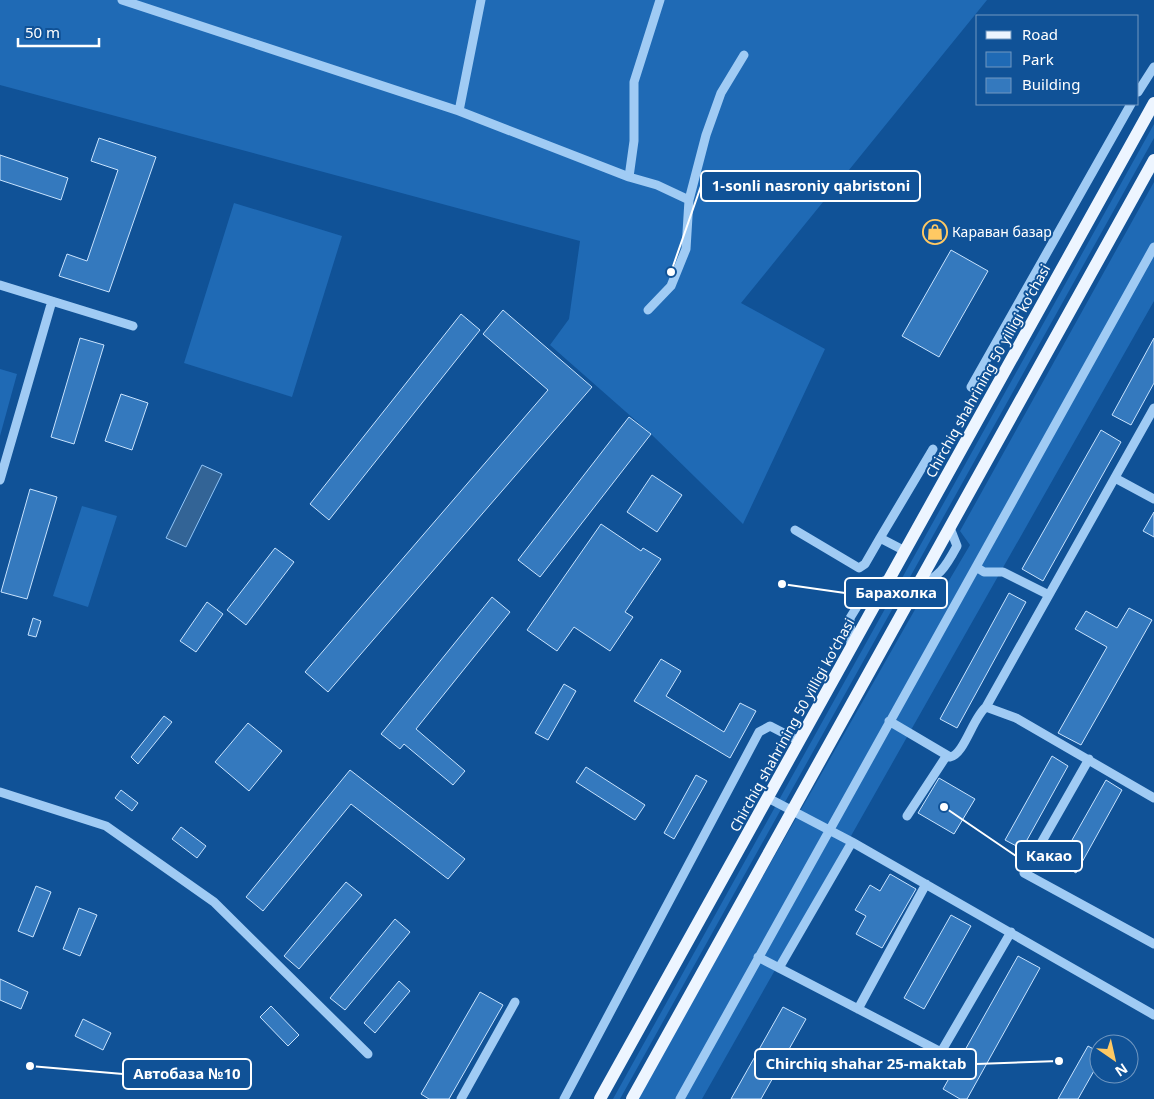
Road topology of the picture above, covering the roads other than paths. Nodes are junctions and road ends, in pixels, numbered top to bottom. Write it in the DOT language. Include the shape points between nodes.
graph roads {
  1 [pos="122,0"];
  2 [pos="481,0"];
  3 [pos="660,0"];
  4 [pos="744,56"];
  5 [pos="1154,67"];
  6 [pos="1139,90"];
  7 [pos="1154,103"];
  8 [pos="1129,105"];
  9 [pos="459,111"];
  10 [pos="1154,160"];
  11 [pos="629,177"];
  12 [pos="689,200"];
  13 [pos="1154,247"];
  14 [pos="0,285"];
  15 [pos="52,301"];
  16 [pos="648,310"];
  17 [pos="133,326"];
  18 [pos="971,387"];
  19 [pos="1154,408"];
  20 [pos="933,449"];
  21 [pos="1115,478"];
  22 [pos="0,480"];
  23 [pos="1154,500"];
  24 [pos="795,530"];
  25 [pos="880,538"];
  26 [pos="905,551"];
  27 [pos="976,567"];
  28 [pos="1049,595"];
  29 [pos="986,706"];
  30 [pos="890,721"];
  31 [pos="799,741"];
  32 [pos="947,755"];
  33 [pos="1089,759"];
  34 [pos="0,792"];
  35 [pos="768,798"];
  36 [pos="1154,798"];
  37 [pos="792,811"];
  38 [pos="907,816"];
  39 [pos="830,830"];
  40 [pos="852,842"];
  41 [pos="926,884"];
  42 [pos="1011,932"];
  43 [pos="1154,944"];
  44 [pos="758,957"];
  45 [pos="779,968"];
  46 [pos="515,1002"];
  47 [pos="858,1009"];
  48 [pos="1154,1015"];
  49 [pos="368,1054"];
  50 [pos="461,1099"];
  51 [pos="564,1099"];
  52 [pos="600,1099"];
  53 [pos="632,1099"];
  54 [pos="680,1099"];
  1 -- 9 [label="street"];
  2 -- 9 [label="street"];
  3 -- 11 [label="street" via="634,82 634,141"];
  4 -- 12 [label="street" via="718,101"];
  5 -- 6 [label="street"];
  7 -- 26 [label="main road, Chirchiq shahrining 50 yilligi koʻchasi"];
  8 -- 18 [label="street"];
  9 -- 11 [label="street"];
  10 -- 37 [label="main road"];
  11 -- 12 [label="street" via="657,185"];
  12 -- 16 [label="street" via="686,249 671,286"];
  13 -- 27 [label="street"];
  14 -- 15 [label="street"];
  15 -- 17 [label="street"];
  15 -- 22 [label="street"];
  19 -- 21 [label="street"];
  20 -- 25 [label="street"];
  21 -- 23 [label="street"];
  21 -- 28 [label="street"];
  24 -- 25 [label="street" via="859,568 866,564"];
  25 -- 26 [label="street"];
  26 -- 31 [label="main road, Chirchiq shahrining 50 yilligi koʻchasi"];
  27 -- 28 [label="street" via="984,572 1003,572"];
  27 -- 30 [label="street"];
  28 -- 29 [label="street"];
  29 -- 32 [label="street" via="978,714 958,753"];
  29 -- 33 [label="street" via="1016,718"];
  30 -- 32 [label="street"];
  30 -- 39 [label="street"];
  31 -- 35 [label="main road, Chirchiq shahrining 50 yilligi koʻchasi"];
  31 -- 51 [label="street" via="770,726 759,732"];
  32 -- 38 [label="street"];
  33 -- 36 [label="street"];
  33 -- 43 [label="street" via="1024,873"];
  34 -- 49 [label="street" via="106,826 207,897"];
  35 -- 37 [label="street"];
  35 -- 52 [label="main road, Chirchiq shahrining 50 yilligi koʻchasi"];
  37 -- 39 [label="street"];
  37 -- 53 [label="main road"];
  39 -- 40 [label="street"];
  39 -- 44 [label="street"];
  40 -- 41 [label="street"];
  40 -- 45 [label="street"];
  41 -- 42 [label="street"];
  41 -- 47 [label="street"];
  42 -- 47 [label="street" via="941,1052"];
  42 -- 48 [label="street"];
  44 -- 45 [label="street"];
  44 -- 54 [label="street"];
  45 -- 47 [label="street"];
  46 -- 50 [label="street"];
}
